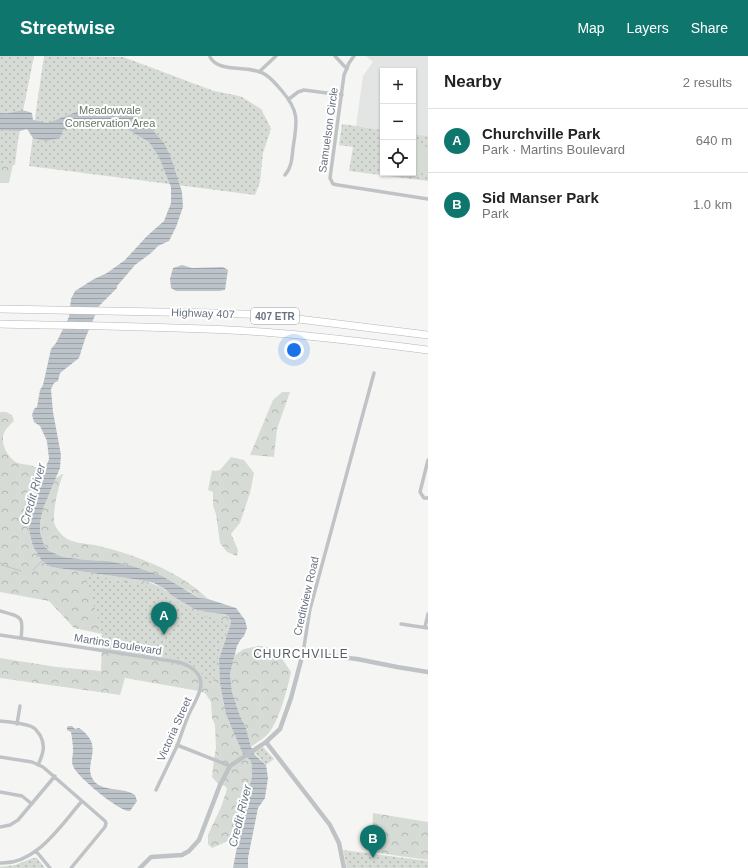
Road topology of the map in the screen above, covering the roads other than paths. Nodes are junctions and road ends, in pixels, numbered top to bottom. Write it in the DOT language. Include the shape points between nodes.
graph roads {
  1 [pos="210,56"];
  2 [pos="276,56"];
  3 [pos="335,56"];
  4 [pos="354,56"];
  5 [pos="347,69"];
  6 [pos="259,72"];
  7 [pos="342,95"];
  8 [pos="289,99"];
  9 [pos="286,175"];
  10 [pos="428,200"];
  11 [pos="0,309"];
  12 [pos="0,324"];
  13 [pos="428,335"];
  14 [pos="428,350"];
  15 [pos="374,373"];
  16 [pos="428,460"];
  17 [pos="428,498"];
  18 [pos="0,611"];
  19 [pos="428,614"];
  20 [pos="401,624"];
  21 [pos="426,627"];
  22 [pos="0,635"];
  23 [pos="21,638"];
  24 [pos="303,653"];
  25 [pos="428,672"];
  26 [pos="201,684"];
  27 [pos="20,706"];
  28 [pos="0,721"];
  29 [pos="18,724"];
  30 [pos="266,742"];
  31 [pos="178,745"];
  32 [pos="0,756"];
  33 [pos="38,765"];
  34 [pos="230,766"];
  35 [pos="55,776"];
  36 [pos="156,790"];
  37 [pos="0,792"];
  38 [pos="82,801"];
  39 [pos="32,804"];
  40 [pos="0,827"];
  41 [pos="36,851"];
  42 [pos="0,864"];
  43 [pos="50,868"];
  44 [pos="71,868"];
  45 [pos="140,868"];
  46 [pos="344,868"];
  1 -- 6 [label="street" via="214,62 224,66"];
  2 -- 6 [label="street"];
  3 -- 5 [label="street"];
  4 -- 5 [label="street, Samuelson Circle"];
  5 -- 7 [label="street, Samuelson Circle"];
  6 -- 8 [label="street" via="272,80"];
  7 -- 8 [label="street" via="304,90"];
  7 -- 10 [label="street, Samuelson Circle" via="330,178 333,184"];
  8 -- 9 [label="street" via="295,112 296,126 290,166"];
  11 -- 13 [label="highway, Highway 407 / 407 ETR" via="266,315"];
  12 -- 14 [label="highway, Highway 407 / 407 ETR" via="264,332"];
  15 -- 24 [label="street, Creditview Road" via="310,609"];
  16 -- 17 [label="street" via="420,492 424,498"];
  18 -- 23 [label="street" via="21,619"];
  19 -- 21 [label="street"];
  20 -- 21 [label="street"];
  22 -- 23 [label="street, Martins Boulevard"];
  23 -- 26 [label="street, Martins Boulevard" via="186,664 198,675"];
  24 -- 25 [label="street" via="357,659"];
  24 -- 30 [label="street, Creditview Road" via="282,725"];
  26 -- 31 [label="street, Victoria Street"];
  27 -- 29 [label="street"];
  28 -- 29 [label="street"];
  29 -- 33 [label="street" via="35,728 43,740 44,750"];
  30 -- 34 [label="street, Creditview Road"];
  30 -- 46 [label="street" via="330,825 339,843"];
  31 -- 34 [label="street"];
  31 -- 36 [label="street, Victoria Street"];
  32 -- 33 [label="street"];
  33 -- 35 [label="street"];
  34 -- 45 [label="street" via="199,840 182,855 151,857"];
  35 -- 38 [label="street"];
  35 -- 39 [label="street"];
  37 -- 39 [label="street" via="22,796"];
  38 -- 41 [label="street"];
  38 -- 44 [label="street" via="106,823"];
  39 -- 40 [label="street" via="14,823"];
  41 -- 42 [label="street" via="12,862"];
  41 -- 43 [label="street"];
}
